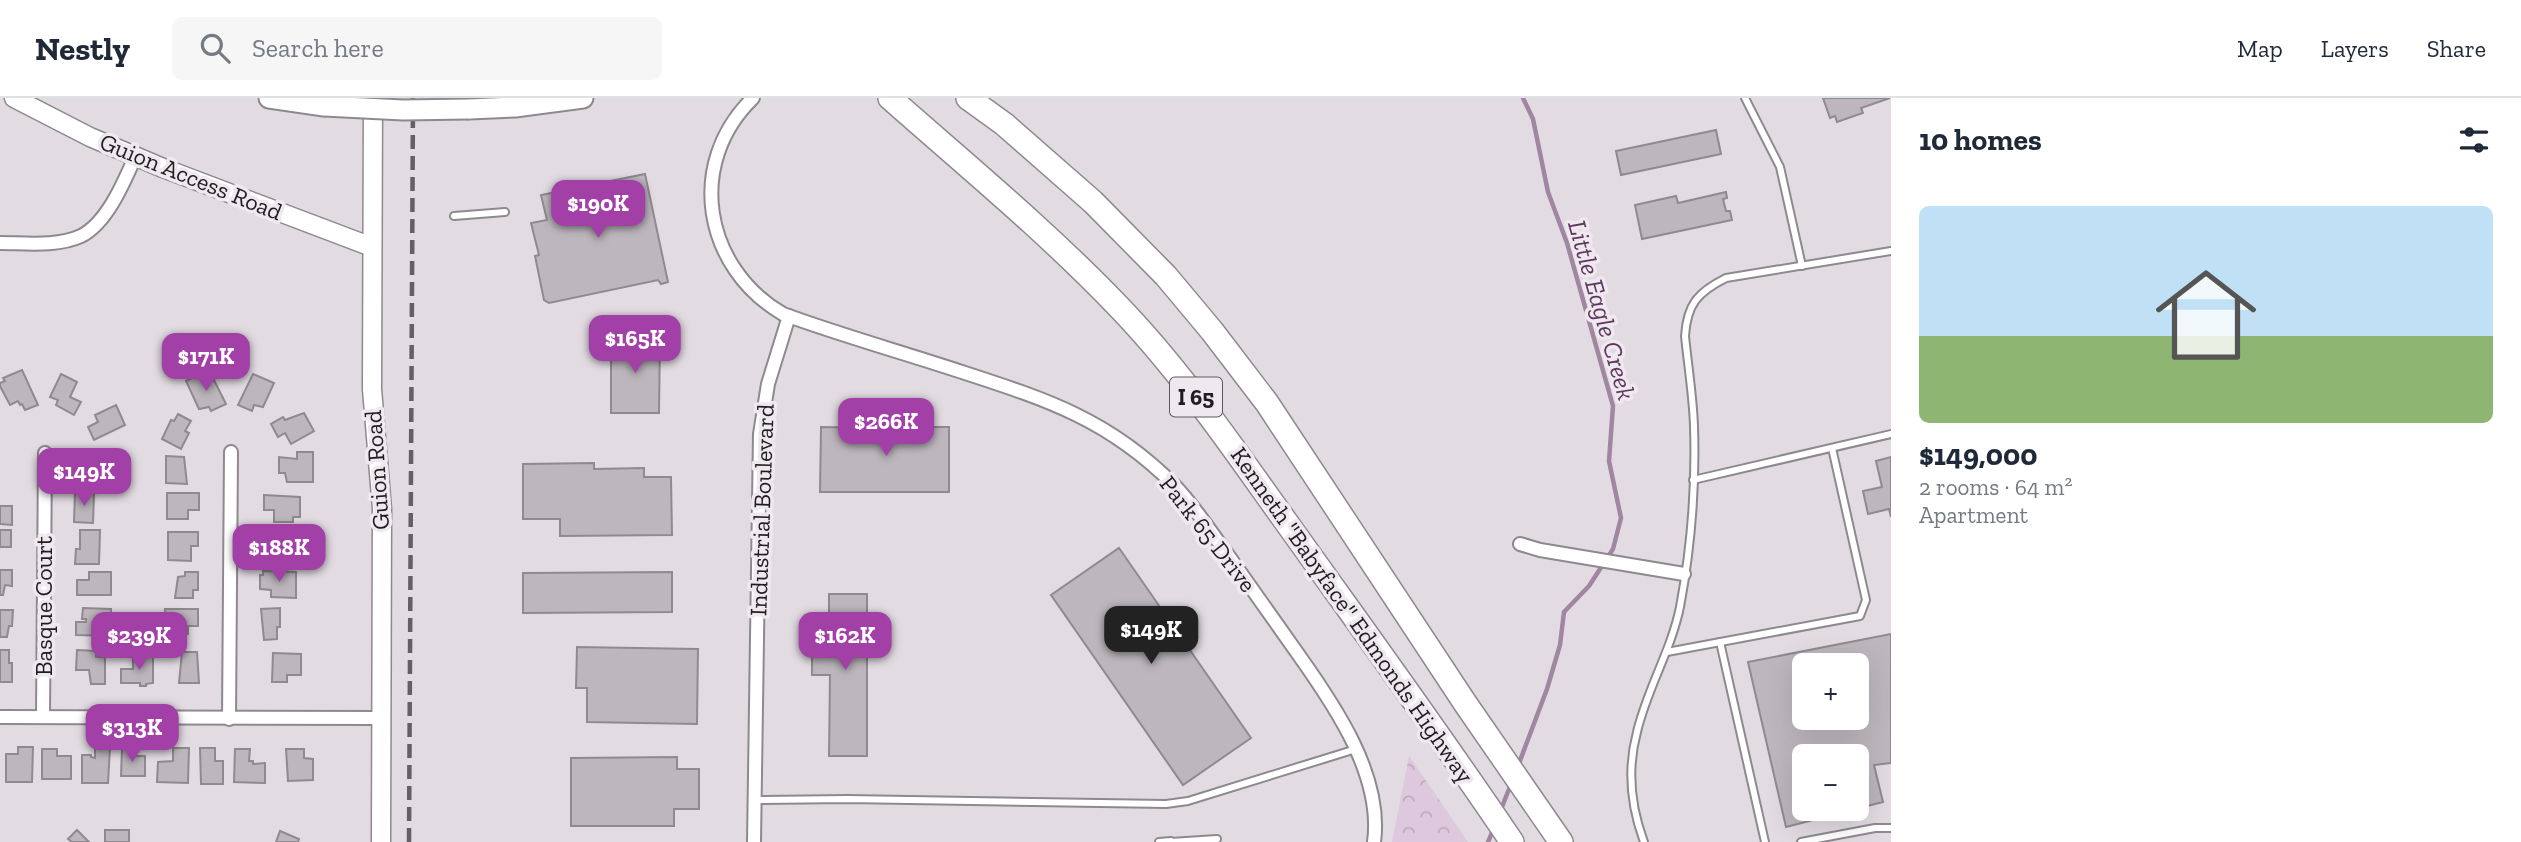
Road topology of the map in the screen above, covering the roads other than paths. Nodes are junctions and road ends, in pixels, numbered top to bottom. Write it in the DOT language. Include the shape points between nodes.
graph roads {
  1 [pos="14,98"];
  2 [pos="269,98"];
  3 [pos="373,98"];
  4 [pos="583,98"];
  5 [pos="753,98"];
  6 [pos="890,98"];
  7 [pos="968,98"];
  8 [pos="1745,98"];
  9 [pos="135,157"];
  10 [pos="505,212"];
  11 [pos="454,216"];
  12 [pos="0,243"];
  13 [pos="372,247"];
  14 [pos="1891,251"];
  15 [pos="1802,266"];
  16 [pos="789,316"];
  17 [pos="1891,434"];
  18 [pos="1832,448"];
  19 [pos="231,452"];
  20 [pos="45,453"];
  21 [pos="1693,480"];
  22 [pos="1520,544"];
  23 [pos="1684,574"];
  24 [pos="1720,642"];
  25 [pos="1667,652"];
  26 [pos="0,717"];
  27 [pos="43,717"];
  28 [pos="381,718"];
  29 [pos="229,719"];
  30 [pos="1356,748"];
  31 [pos="754,800"];
  32 [pos="1891,828"];
  33 [pos="1217,839"];
  34 [pos="381,842"];
  35 [pos="754,842"];
  36 [pos="1159,842"];
  37 [pos="1171,842"];
  38 [pos="1374,842"];
  39 [pos="1512,842"];
  40 [pos="1561,842"];
  41 [pos="1644,842"];
  42 [pos="1765,842"];
  43 [pos="1801,842"];
  1 -- 9 [label="street, Guion Access Road"];
  2 -- 4 [label="main road, bridge" via="403,110 516,107"];
  3 -- 13 [label="street, Guion Road"];
  5 -- 16 [label="street" via="733,121 719,151 711,190 713,216 722,247 738,276 761,300"];
  6 -- 39 [label="highway, Kenneth \"Babyface\" Edmonds Highway / I 65" via="1072,258 1152,344 1221,430"];
  7 -- 40 [label="highway, Kenneth \"Babyface\" Edmonds Highway / I 65" via="1093,202 1212,331 1267,403"];
  8 -- 15 [label="lane" via="1780,167"];
  9 -- 12 [label="street" via="118,195 81,235 52,242"];
  9 -- 13 [label="street, Guion Access Road"];
  10 -- 11 [label="lane"];
  13 -- 28 [label="street, Guion Road" via="372,389 382,509"];
  14 -- 15 [label="lane"];
  15 -- 21 [label="lane" via="1726,278 1707,288 1691,306 1685,336 1694,426"];
  16 -- 30 [label="street, Park 65 Drive" via="1049,401 1125,443 1174,485 1199,515 1320,684"];
  16 -- 31 [label="street, Industrial Boulevard" via="768,384 760,434"];
  17 -- 18 [label="lane"];
  18 -- 21 [label="lane"];
  18 -- 24 [label="lane" via="1867,600 1860,616"];
  19 -- 29 [label="street"];
  20 -- 27 [label="street, Basque Court"];
  21 -- 23 [label="lane"];
  22 -- 23 [label="street"];
  23 -- 25 [label="lane"];
  24 -- 25 [label="lane"];
  24 -- 42 [label="lane"];
  25 -- 41 [label="lane" via="1636,733 1631,773 1634,815"];
  26 -- 27 [label="street"];
  27 -- 29 [label="street"];
  28 -- 29 [label="street"];
  28 -- 34 [label="street, Guion Road"];
  30 -- 31 [label="lane" via="1166,804"];
  30 -- 38 [label="street, Park 65 Drive" via="1374,806"];
  31 -- 35 [label="street, Industrial Boulevard"];
  32 -- 43 [label="lane"];
  33 -- 37 [label="lane"];
  36 -- 37 [label="lane"];
}
